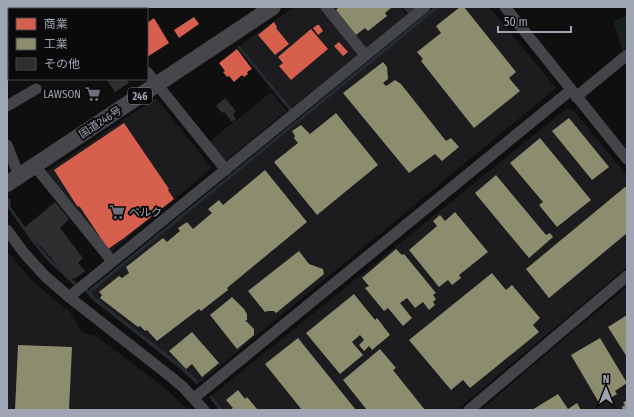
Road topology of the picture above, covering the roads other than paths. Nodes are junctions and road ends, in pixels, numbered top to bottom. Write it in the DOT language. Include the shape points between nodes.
graph roads {
  1 [pos="273,7"];
  2 [pos="326,7"];
  3 [pos="425,7"];
  4 [pos="505,7"];
  5 [pos="365,55"];
  6 [pos="627,55"];
  7 [pos="148,73"];
  8 [pos="156,85"];
  9 [pos="36,89"];
  10 [pos="574,93"];
  11 [pos="7,106"];
  12 [pos="7,145"];
  13 [pos="627,159"];
  14 [pos="34,165"];
  15 [pos="226,170"];
  16 [pos="13,180"];
  17 [pos="7,230"];
  18 [pos="112,261"];
  19 [pos="627,276"];
  20 [pos="69,297"];
  21 [pos="194,398"];
  22 [pos="204,410"];
  23 [pos="469,410"];
  1 -- 8 [label="highway, 国道246号 / 246"];
  2 -- 5 [label="street"];
  3 -- 5 [label="street"];
  4 -- 10 [label="street"];
  5 -- 15 [label="street"];
  6 -- 10 [label="street"];
  7 -- 8 [label="street"];
  8 -- 14 [label="highway, 国道246号 / 246"];
  8 -- 15 [label="street"];
  9 -- 11 [label="street"];
  10 -- 13 [label="street"];
  10 -- 21 [label="street"];
  12 -- 16 [label="street"];
  14 -- 16 [label="highway, 国道246号 / 246"];
  14 -- 18 [label="street"];
  15 -- 18 [label="street"];
  17 -- 20 [label="street" via="45,276"];
  18 -- 20 [label="street"];
  19 -- 23 [label="street"];
  20 -- 21 [label="street"];
  21 -- 22 [label="street"];
}
